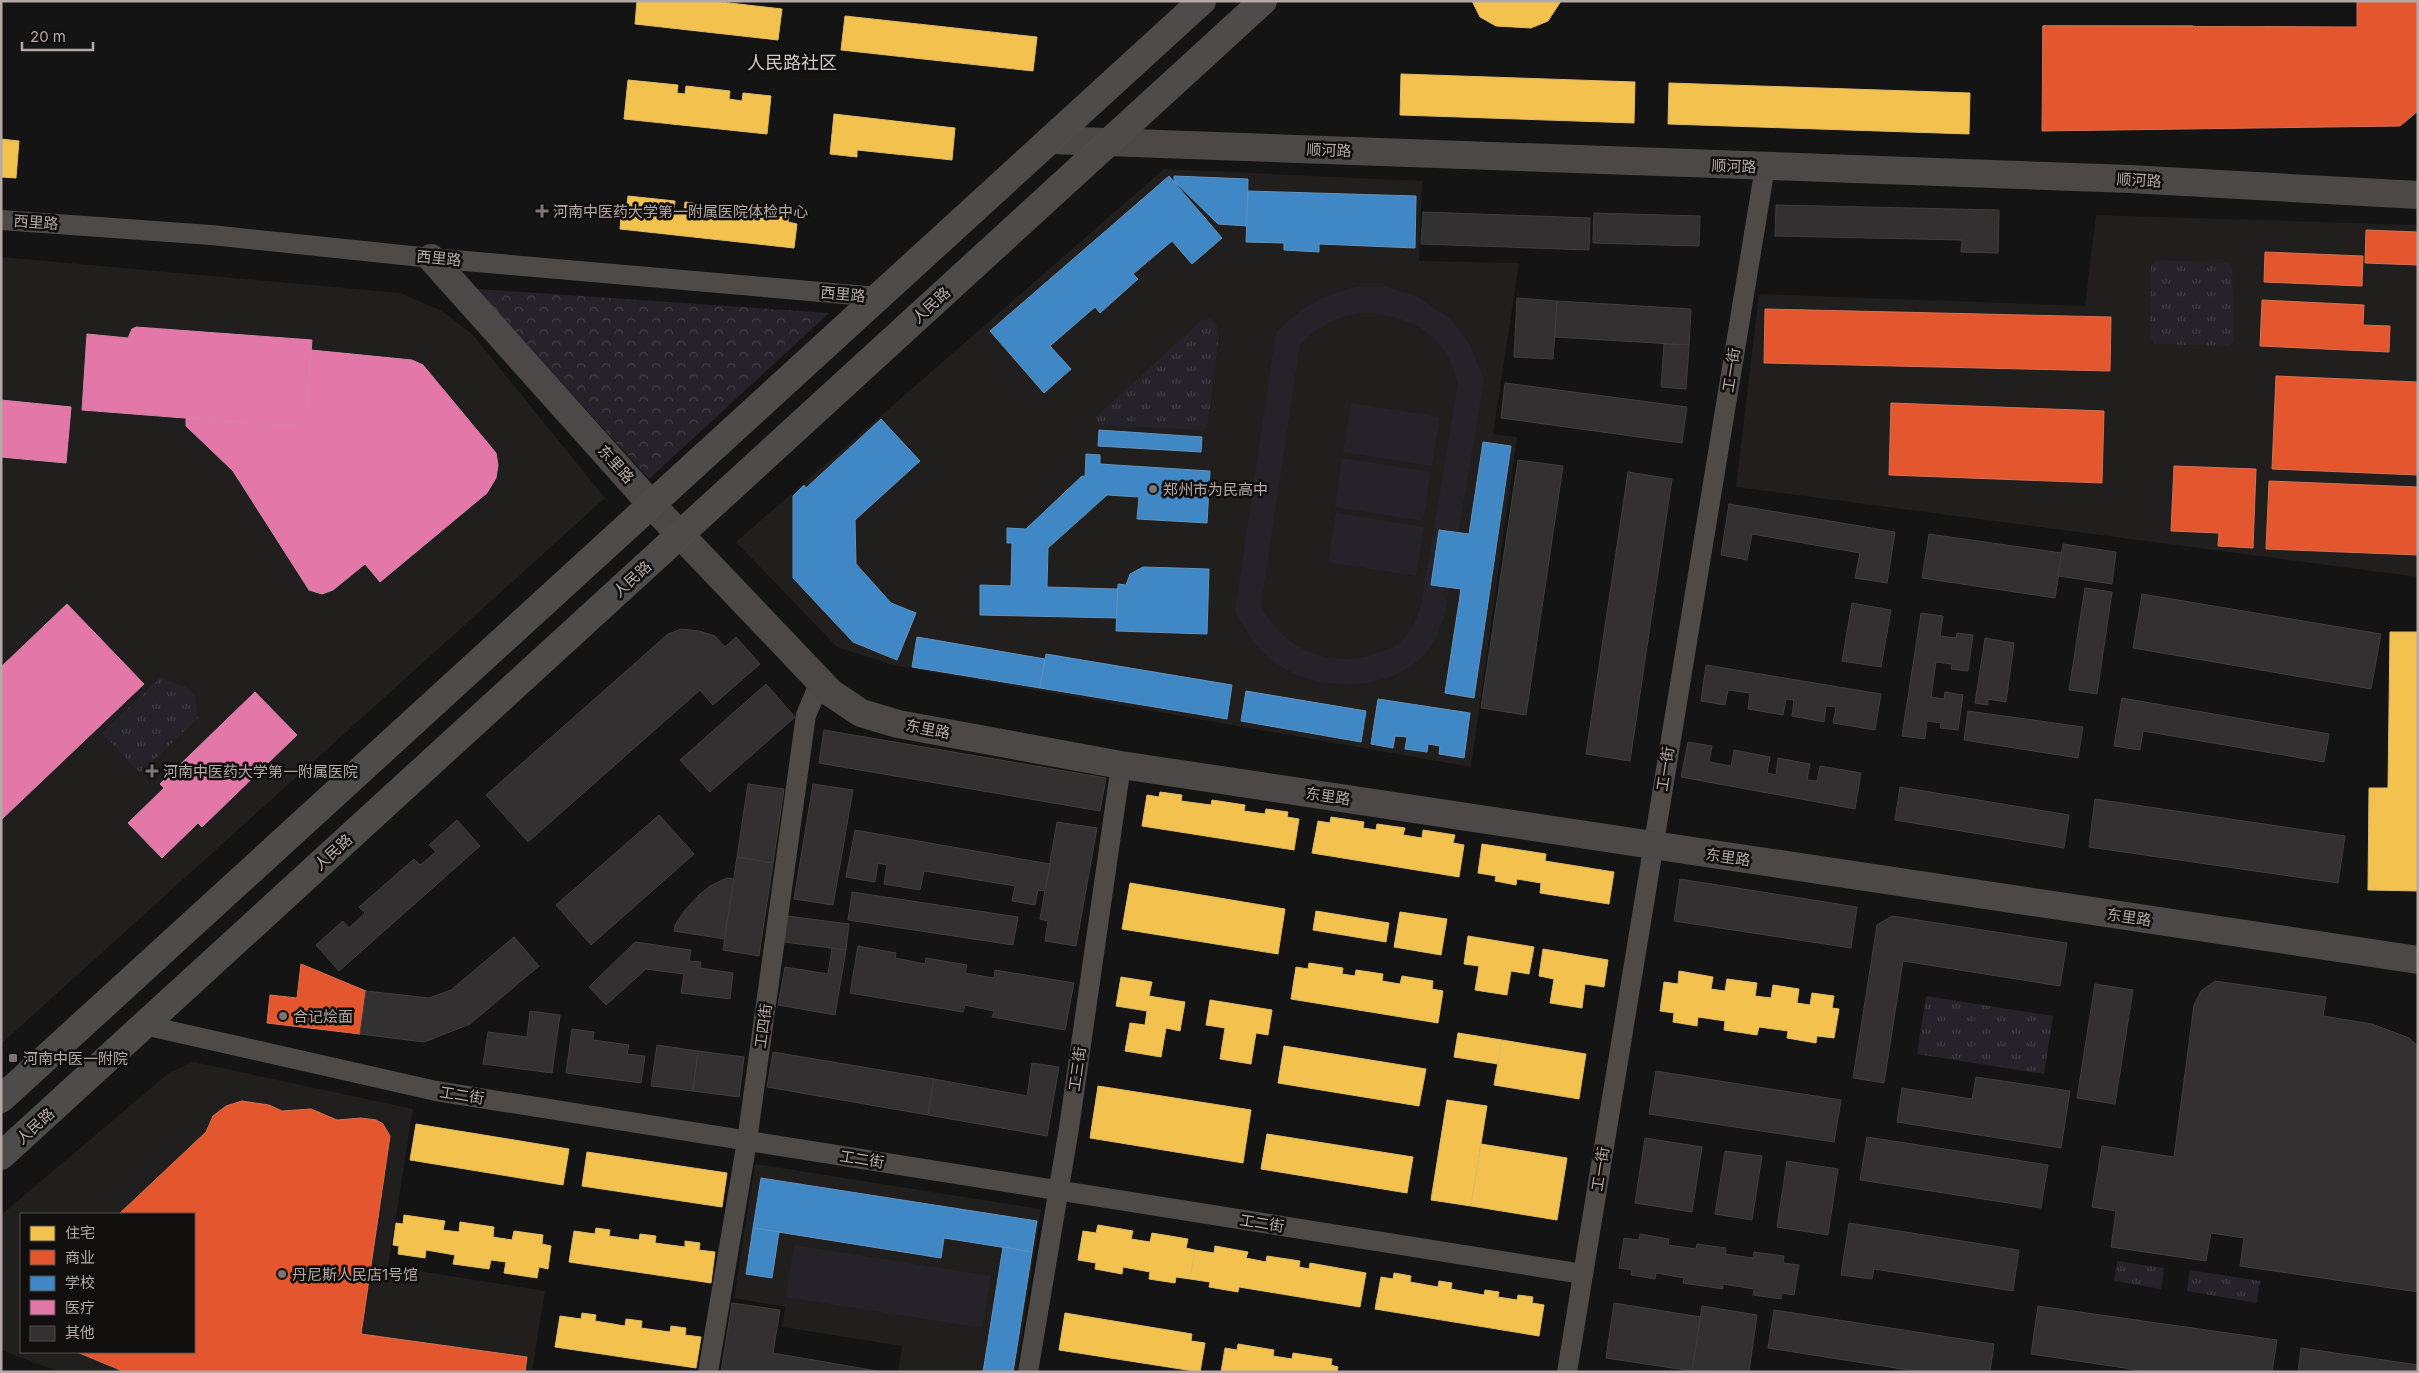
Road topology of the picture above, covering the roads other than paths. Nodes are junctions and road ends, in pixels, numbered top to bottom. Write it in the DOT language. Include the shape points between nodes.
graph roads {
  1 [pos="1202,1"];
  2 [pos="1263,1"];
  3 [pos="1050,140"];
  4 [pos="1110,142"];
  5 [pos="1765,168"];
  6 [pos="2418,195"];
  7 [pos="1,220"];
  8 [pos="431,258"];
  9 [pos="878,297"];
  10 [pos="651,504"];
  11 [pos="681,535"];
  12 [pos="820,682"];
  13 [pos="1121,766"];
  14 [pos="1652,845"];
  15 [pos="2418,960"];
  16 [pos="144,1025"];
  17 [pos="1,1099"];
  18 [pos="747,1141"];
  19 [pos="1,1156"];
  20 [pos="1059,1191"];
  21 [pos="1583,1274"];
  22 [pos="708,1372"];
  23 [pos="1028,1372"];
  24 [pos="1567,1372"];
  1 -- 3 [label="main road"];
  2 -- 4 [label="main road, 人民路"];
  3 -- 4 [label="street, 顺河路"];
  3 -- 9 [label="main road"];
  4 -- 5 [label="street, 顺河路"];
  4 -- 11 [label="main road, 人民路"];
  5 -- 6 [label="street, 顺河路" via="2148,180"];
  5 -- 14 [label="street, 工一街"];
  7 -- 8 [label="street, 西里路" via="211,235"];
  8 -- 9 [label="street, 西里路"];
  8 -- 10 [label="street, 东里路"];
  9 -- 10 [label="main road"];
  10 -- 11 [label="street, 东里路"];
  10 -- 17 [label="main road"];
  11 -- 12 [label="street, 东里路"];
  11 -- 16 [label="main road, 人民路"];
  12 -- 13 [label="street, 东里路" via="861,713 888,721"];
  12 -- 18 [label="street, 工四街" via="806,715"];
  13 -- 14 [label="street, 东里路"];
  13 -- 20 [label="street, 工三街"];
  14 -- 15 [label="street, 东里路"];
  14 -- 21 [label="street, 工一街"];
  16 -- 18 [label="street, 工二街" via="436,1091"];
  16 -- 19 [label="main road, 人民路"];
  18 -- 20 [label="street, 工二街"];
  18 -- 22 [label="street, 工四街"];
  20 -- 21 [label="street, 工二街"];
  20 -- 23 [label="street, 工三街"];
  21 -- 24 [label="street, 工一街"];
}
